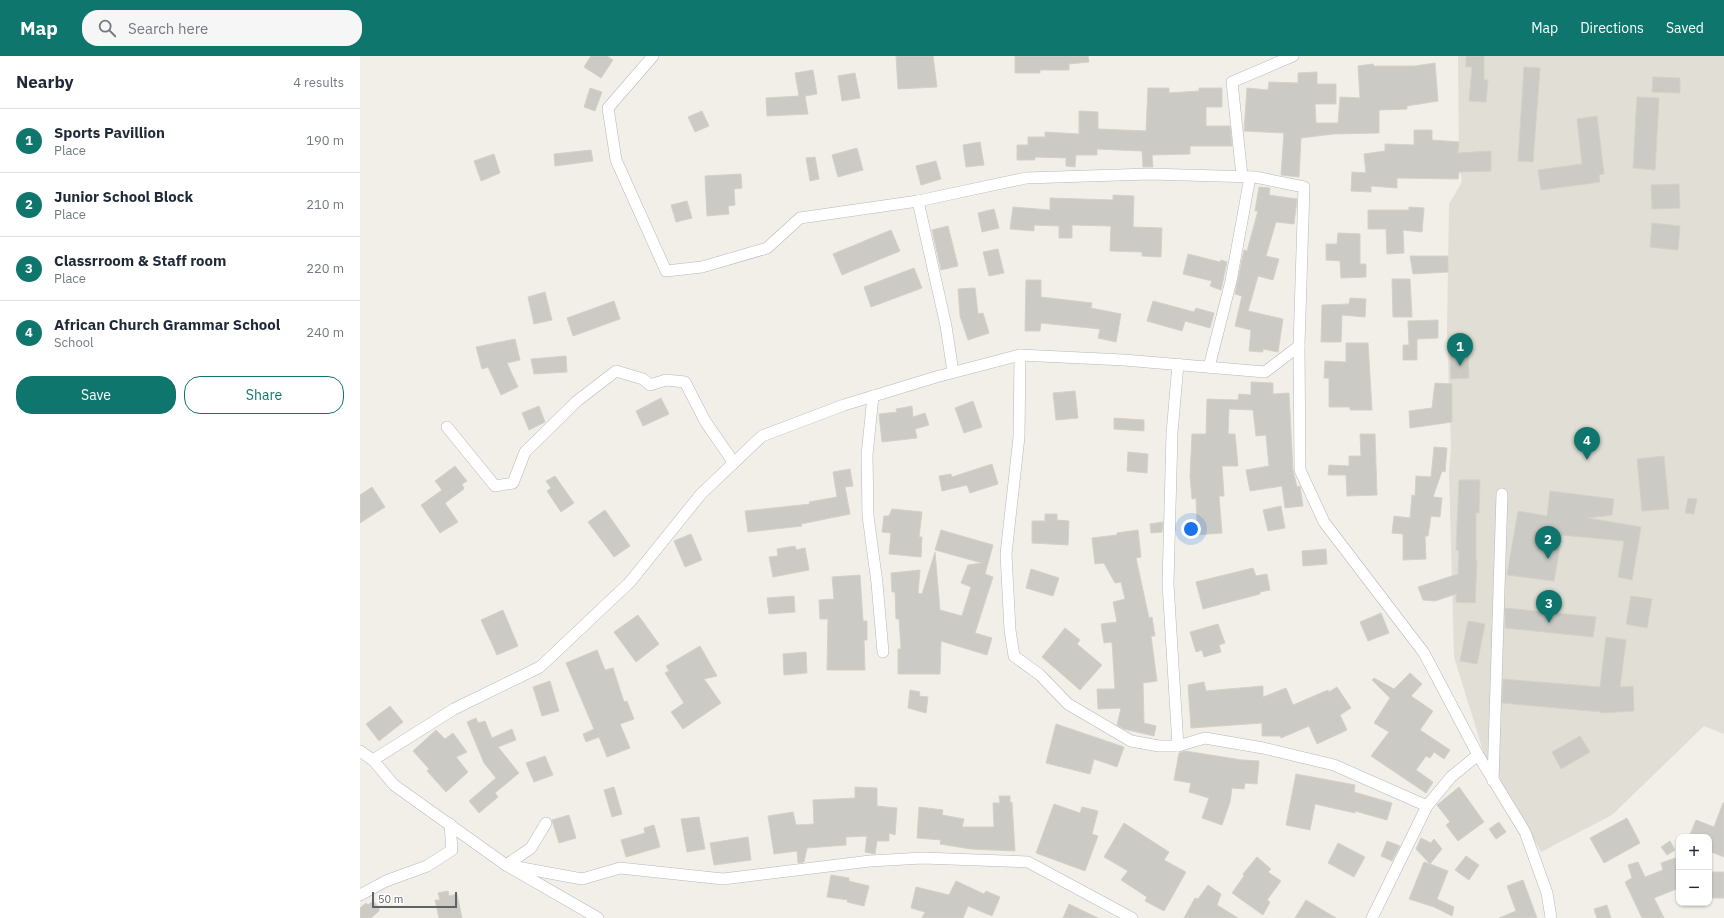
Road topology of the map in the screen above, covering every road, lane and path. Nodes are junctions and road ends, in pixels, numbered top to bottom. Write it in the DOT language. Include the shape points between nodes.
graph roads {
  1 [pos="653,56"];
  2 [pos="1293,56"];
  3 [pos="1246,177"];
  4 [pos="918,201"];
  5 [pos="1299,346"];
  6 [pos="1020,355"];
  7 [pos="1178,364"];
  8 [pos="1209,367"];
  9 [pos="953,372"];
  10 [pos="873,396"];
  11 [pos="447,427"];
  12 [pos="734,463"];
  13 [pos="1502,494"];
  14 [pos="883,652"];
  15 [pos="1178,746"];
  16 [pos="360,750"];
  17 [pos="1478,755"];
  18 [pos="373,760"];
  19 [pos="1493,781"];
  20 [pos="1427,806"];
  21 [pos="546,823"];
  22 [pos="450,824"];
  23 [pos="506,864"];
  24 [pos="360,895"];
  25 [pos="598,918"];
  26 [pos="1132,918"];
  27 [pos="1372,918"];
  28 [pos="1551,918"];
  1 -- 4 [label="street" via="608,108 616,160 666,271 702,267 767,248 800,218"];
  2 -- 3 [label="street" via="1232,82"];
  3 -- 4 [label="street" via="1149,174 1026,178"];
  3 -- 5 [label="street" via="1304,187"];
  3 -- 8 [label="street" via="1231,281"];
  4 -- 9 [label="street" via="946,326"];
  5 -- 8 [label="street" via="1266,372"];
  5 -- 17 [label="street" via="1300,470 1324,522 1424,653"];
  6 -- 7 [label="street"];
  6 -- 9 [label="street"];
  6 -- 15 [label="street" via="1020,437 1006,554 1014,656 1040,675 1068,704 1131,741 1159,746"];
  7 -- 8 [label="street"];
  7 -- 15 [label="street" via="1172,433 1168,584"];
  9 -- 10 [label="street"];
  10 -- 12 [label="street" via="762,436"];
  10 -- 14 [label="street" via="867,456 868,516 878,583"];
  11 -- 12 [label="street" via="495,486 513,483 525,452 577,401 616,371 643,379 650,385 666,380 685,382 705,421"];
  12 -- 18 [label="street" via="701,494 630,582 540,667 454,709"];
  13 -- 19 [label="street"];
  15 -- 20 [label="street" via="1205,738 1263,748 1334,765"];
  16 -- 18 [label="street"];
  17 -- 19 [label="street"];
  17 -- 20 [label="street" via="1450,777"];
  18 -- 22 [label="street" via="394,785"];
  19 -- 28 [label="street" via="1525,832 1547,893"];
  20 -- 27 [label="street"];
  21 -- 23 [label="street" via="531,848"];
  22 -- 23 [label="street"];
  22 -- 24 [label="street" via="452,850 428,866 386,881"];
  23 -- 25 [label="street"];
  23 -- 26 [label="street" via="582,879 620,868 723,879 916,858 1028,862"];
}
